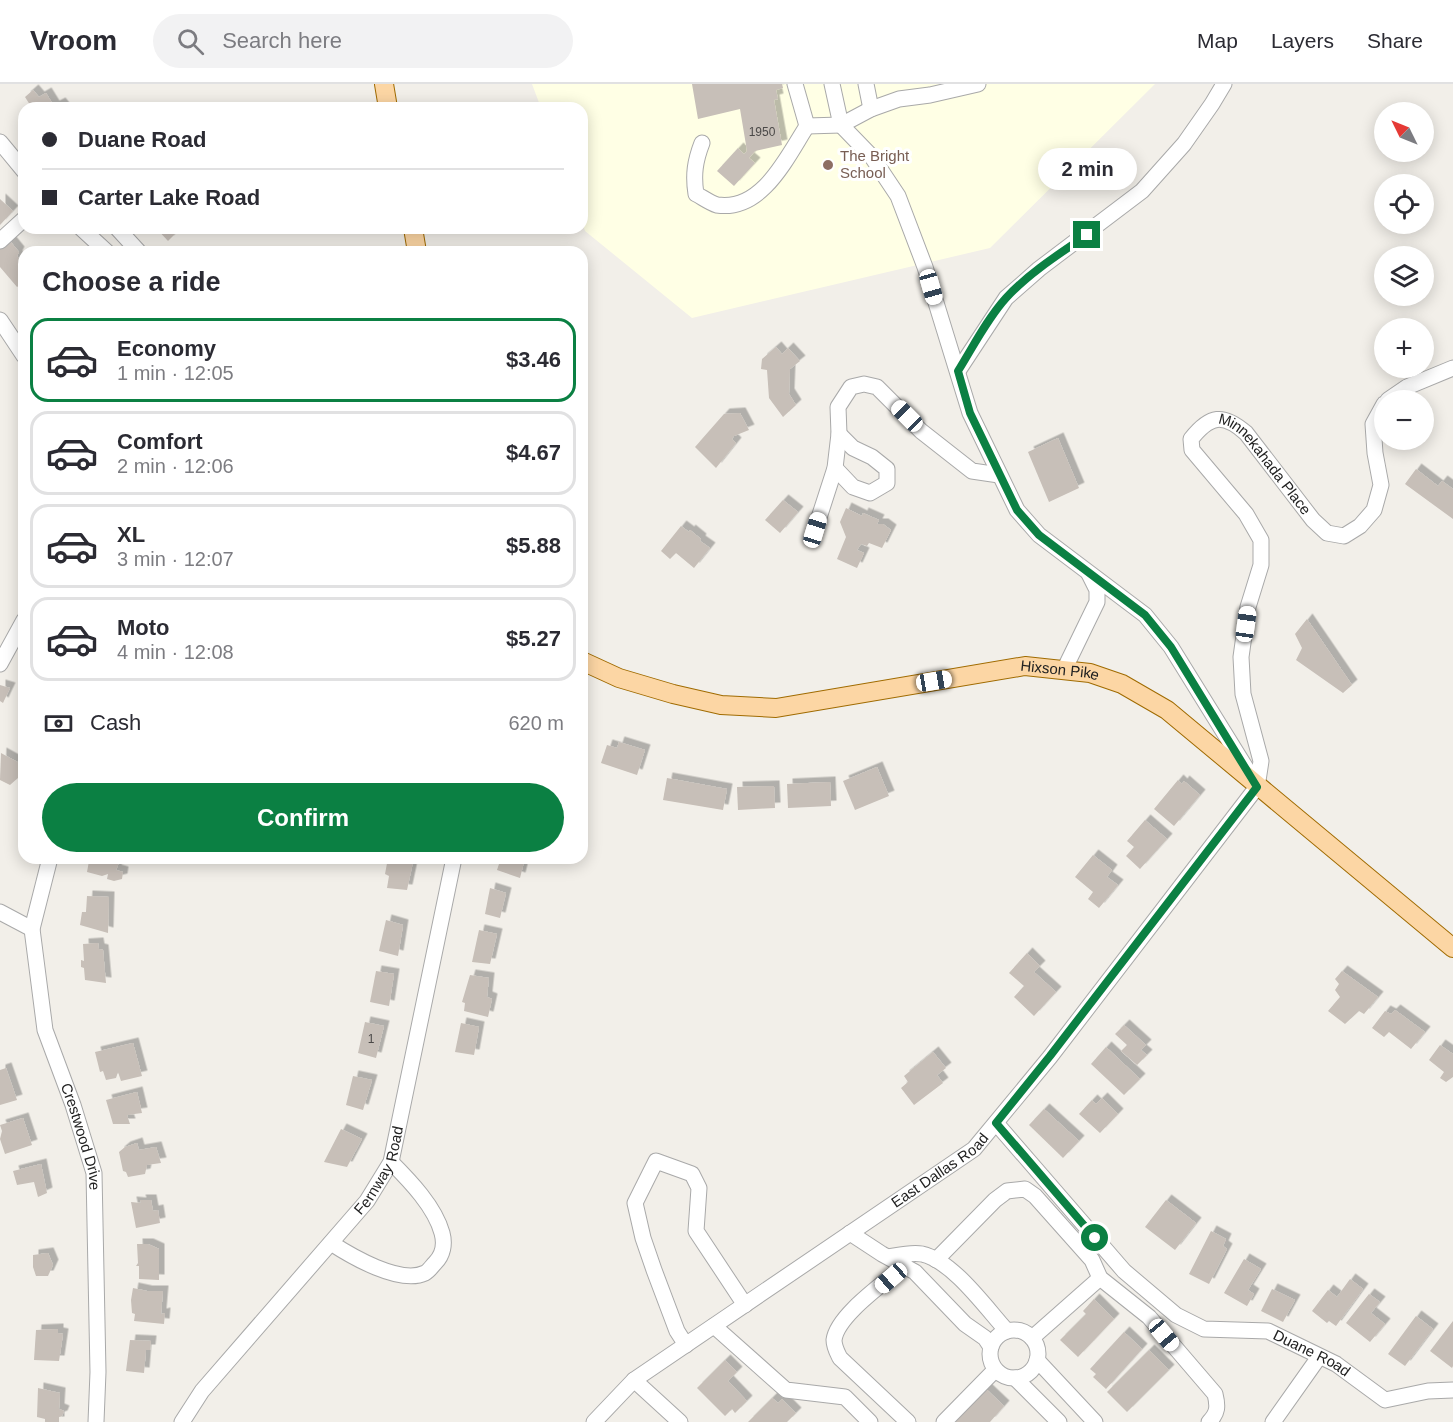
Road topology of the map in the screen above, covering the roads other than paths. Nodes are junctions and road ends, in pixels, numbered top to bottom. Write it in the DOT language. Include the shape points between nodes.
graph roads {
  1 [pos="384,84"];
  2 [pos="795,84"];
  3 [pos="832,84"];
  4 [pos="866,84"];
  5 [pos="978,84"];
  6 [pos="1224,84"];
  7 [pos="957,87"];
  8 [pos="929,90"];
  9 [pos="897,91"];
  10 [pos="387,102"];
  11 [pos="871,109"];
  12 [pos="842,125"];
  13 [pos="807,126"];
  14 [pos="0,142"];
  15 [pos="702,143"];
  16 [pos="18,161"];
  17 [pos="18,224"];
  18 [pos="88,234"];
  19 [pos="122,234"];
  20 [pos="0,241"];
  21 [pos="100,246"];
  22 [pos="134,246"];
  23 [pos="0,320"];
  24 [pos="18,347"];
  25 [pos="958,371"];
  26 [pos="1451,373"];
  27 [pos="1403,390"];
  28 [pos="1374,422"];
  29 [pos="839,434"];
  30 [pos="1374,438"];
  31 [pos="1375,450"];
  32 [pos="835,468"];
  33 [pos="999,476"];
  34 [pos="815,530"];
  35 [pos="1088,573"];
  36 [pos="18,631"];
  37 [pos="0,664"];
  38 [pos="588,664"];
  39 [pos="1064,669"];
  40 [pos="1257,787"];
  41 [pos="48,864"];
  42 [pos="453,864"];
  43 [pos="0,912"];
  44 [pos="32,928"];
  45 [pos="1453,948"];
  46 [pos="996,1123"];
  47 [pos="391,1162"];
  48 [pos="850,1233"];
  49 [pos="331,1243"];
  50 [pos="889,1257"];
  51 [pos="936,1260"];
  52 [pos="905,1265"];
  53 [pos="1100,1278"];
  54 [pos="745,1305"];
  55 [pos="714,1326"];
  56 [pos="1007,1331"];
  57 [pos="1032,1338"];
  58 [pos="686,1345"];
  59 [pos="991,1347"];
  60 [pos="1319,1357"];
  61 [pos="1037,1360"];
  62 [pos="995,1370"];
  63 [pos="1015,1378"];
  64 [pos="634,1380"];
  65 [pos="1453,1390"];
  66 [pos="96,1422"];
  67 [pos="182,1422"];
  68 [pos="594,1422"];
  69 [pos="680,1422"];
  70 [pos="870,1422"];
  71 [pos="908,1422"];
  72 [pos="944,1422"];
  73 [pos="1059,1422"];
  74 [pos="1095,1422"];
  75 [pos="1209,1422"];
  76 [pos="1273,1422"];
  1 -- 10 [label="main road"];
  2 -- 13 [label="street"];
  3 -- 12 [label="street"];
  4 -- 11 [label="street"];
  5 -- 7 [label="street"];
  6 -- 25 [label="street" via="1184,144 1142,191 1006,298"];
  7 -- 8 [label="street"];
  8 -- 9 [label="street"];
  9 -- 11 [label="street"];
  11 -- 12 [label="street"];
  12 -- 13 [label="street"];
  12 -- 25 [label="street" via="872,157 898,196 926,267"];
  13 -- 15 [label="street" via="768,184 738,204 716,205 696,194 695,161"];
  14 -- 16 [label="street"];
  17 -- 20 [label="street"];
  18 -- 21 [label="street"];
  19 -- 22 [label="street"];
  23 -- 24 [label="street"];
  25 -- 33 [label="street" via="970,413"];
  26 -- 27 [label="street, Minnekahada Place"];
  28 -- 30 [label="street, Minnekahada Place"];
  29 -- 32 [label="street"];
  29 -- 32 [label="street" via="853,448 887,469 887,483 870,493 853,488"];
  29 -- 33 [label="street" via="838,407 851,387 877,387 921,431 972,471"];
  31 -- 40 [label="street, Minnekahada Place" via="1381,485 1374,510 1344,536 1326,533 1313,520 1233,421 1218,418 1206,423 1191,439 1192,450 1246,514 1261,540 1261,565 1248,607 1241,657 1243,694 1261,761"];
  32 -- 34 [label="street"];
  33 -- 35 [label="street" via="1017,510 1039,535"];
  35 -- 39 [label="street" via="1097,590 1097,602"];
  35 -- 40 [label="street" via="1145,615 1171,647"];
  36 -- 37 [label="street"];
  38 -- 39 [label="main road, Hixson Pike" via="619,678 673,694 721,705 776,708 1025,666"];
  39 -- 40 [label="main road, Hixson Pike" via="1122,684 1167,710"];
  40 -- 45 [label="main road, Hixson Pike"];
  40 -- 46 [label="street, East Dallas Road"];
  41 -- 44 [label="street, Crestwood Drive"];
  42 -- 47 [label="street, Fernway Road"];
  43 -- 44 [label="street"];
  44 -- 66 [label="street, Crestwood Drive" via="45,1030 94,1173"];
  46 -- 48 [label="street, East Dallas Road" via="974,1149"];
  46 -- 60 [label="street, Duane Road" via="1124,1271 1176,1315 1204,1329 1268,1331"];
  47 -- 49 [label="street, Fernway Road" via="368,1201"];
  47 -- 49 [label="street" via="417,1188 439,1225 444,1246 440,1258 425,1273 408,1276 350,1256"];
  48 -- 50 [label="street"];
  48 -- 54 [label="street, East Dallas Road"];
  49 -- 67 [label="street, Fernway Road" via="202,1391"];
  50 -- 51 [label="street" via="921,1254"];
  50 -- 52 [label="street"];
  51 -- 53 [label="street" via="994,1200 1020,1188 1035,1196 1085,1252"];
  51 -- 56 [label="street" via="951,1269"];
  52 -- 59 [label="street"];
  52 -- 71 [label="street" via="847,1316 834,1340 840,1358"];
  53 -- 57 [label="street"];
  53 -- 75 [label="street" via="1149,1317 1215,1394 1218,1405"];
  54 -- 55 [label="street, East Dallas Road"];
  54 -- 58 [label="street" via="696,1231 699,1188 692,1174 656,1161 635,1203 654,1270"];
  55 -- 58 [label="street, East Dallas Road"];
  55 -- 70 [label="street" via="786,1390 845,1397"];
  56 -- 57 [label="street" via="1016,1330"];
  56 -- 59 [label="street"];
  57 -- 61 [label="street"];
  58 -- 64 [label="street, East Dallas Road"];
  59 -- 62 [label="street" via="990,1359"];
  60 -- 65 [label="street, Duane Road" via="1336,1364 1385,1400"];
  60 -- 76 [label="street"];
  61 -- 63 [label="street" via="1025,1376"];
  61 -- 74 [label="street"];
  62 -- 63 [label="street"];
  62 -- 72 [label="street"];
  63 -- 73 [label="street"];
  64 -- 68 [label="street, East Dallas Road"];
  64 -- 69 [label="street"];
}
